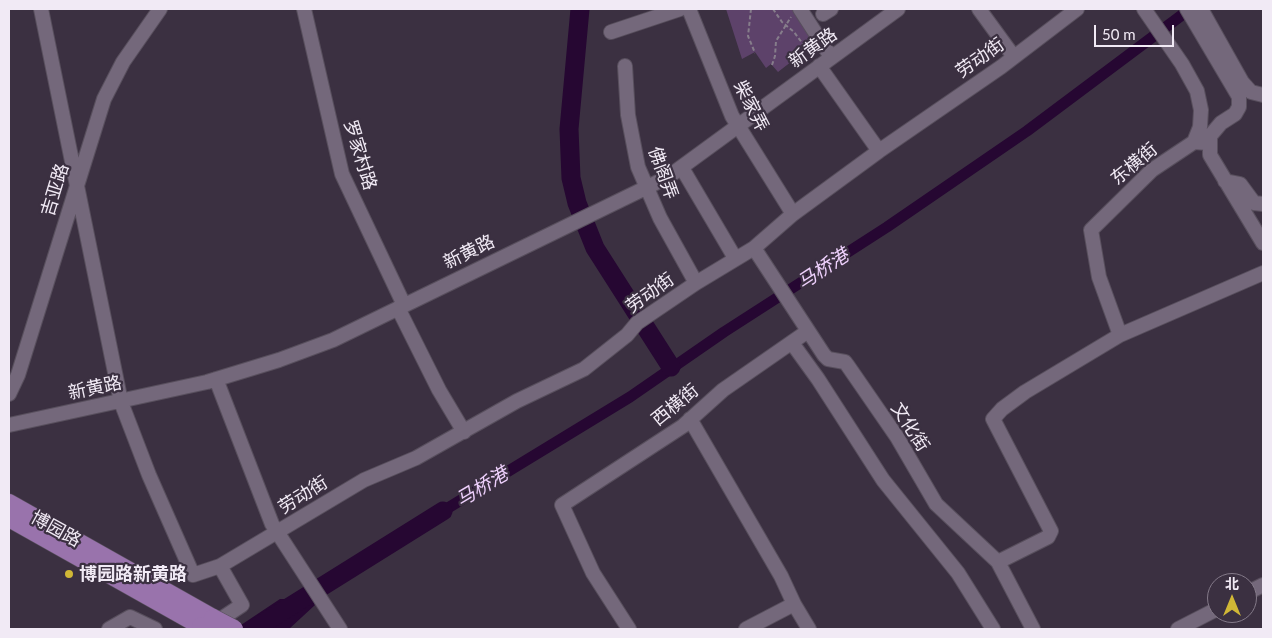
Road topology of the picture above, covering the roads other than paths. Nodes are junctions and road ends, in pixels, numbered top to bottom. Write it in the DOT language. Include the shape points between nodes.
graph roads {
  1 [pos="41,9"];
  2 [pos="160,9"];
  3 [pos="304,9"];
  4 [pos="680,9"];
  5 [pos="688,9"];
  6 [pos="979,9"];
  7 [pos="1077,9"];
  8 [pos="1144,9"];
  9 [pos="1187,9"];
  10 [pos="1200,9"];
  11 [pos="796,10"];
  12 [pos="892,11"];
  13 [pos="1205,27"];
  14 [pos="611,32"];
  15 [pos="831,57"];
  16 [pos="1014,57"];
  17 [pos="625,66"];
  18 [pos="819,66"];
  19 [pos="1263,95"];
  20 [pos="738,127"];
  21 [pos="1194,142"];
  22 [pos="1208,143"];
  23 [pos="879,151"];
  24 [pos="682,168"];
  25 [pos="1225,181"];
  26 [pos="76,186"];
  27 [pos="647,188"];
  28 [pos="1263,204"];
  29 [pos="793,214"];
  30 [pos="1263,243"];
  31 [pos="754,248"];
  32 [pos="735,258"];
  33 [pos="1263,273"];
  34 [pos="696,283"];
  35 [pos="401,306"];
  36 [pos="808,331"];
  37 [pos="1120,335"];
  38 [pos="792,342"];
  39 [pos="216,380"];
  40 [pos="9,394"];
  41 [pos="121,402"];
  42 [pos="690,419"];
  43 [pos="9,425"];
  44 [pos="464,432"];
  45 [pos="9,503"];
  46 [pos="9,518"];
  47 [pos="277,534"];
  48 [pos="998,562"];
  49 [pos="220,566"];
  50 [pos="794,604"];
  51 [pos="1207,614"];
  52 [pos="207,626"];
  53 [pos="109,629"];
  54 [pos="155,629"];
  55 [pos="234,629"];
  56 [pos="340,629"];
  57 [pos="629,629"];
  58 [pos="746,629"];
  59 [pos="809,629"];
  60 [pos="993,629"];
  61 [pos="1034,629"];
  62 [pos="1178,629"];
  1 -- 26 [label="street"];
  2 -- 26 [label="street, 吉亚路" via="113,80 97,118"];
  3 -- 35 [label="street, 罗家村路" via="342,174"];
  4 -- 14 [label="street"];
  5 -- 20 [label="street, 柴家弄"];
  6 -- 16 [label="street"];
  7 -- 16 [label="street, 劳动街"];
  8 -- 21 [label="street" via="1197,90 1201,104 1200,127"];
  9 -- 13 [label="street"];
  10 -- 13 [label="street"];
  11 -- 15 [label="street"];
  12 -- 15 [label="street, 新黄路"];
  13 -- 19 [label="street" via="1242,82 1251,92"];
  13 -- 22 [label="street" via="1239,97 1235,114 1215,129"];
  15 -- 18 [label="street, 新黄路"];
  16 -- 23 [label="street, 劳动街"];
  17 -- 27 [label="street, 佛阁弄" via="630,132 638,167"];
  18 -- 20 [label="street, 新黄路"];
  18 -- 23 [label="street"];
  20 -- 24 [label="street, 新黄路"];
  20 -- 29 [label="street, 柴家弄"];
  21 -- 22 [label="street"];
  21 -- 37 [label="street, 东横街" via="1143,177 1091,230 1098,277"];
  22 -- 25 [label="street" via="1210,155"];
  23 -- 29 [label="street, 劳动街"];
  24 -- 27 [label="street, 新黄路"];
  24 -- 32 [label="street"];
  25 -- 28 [label="street" via="1240,184 1254,203"];
  25 -- 30 [label="street"];
  26 -- 40 [label="street, 吉亚路"];
  26 -- 41 [label="street"];
  27 -- 34 [label="street, 佛阁弄"];
  27 -- 35 [label="street, 新黄路"];
  29 -- 31 [label="street, 劳动街"];
  31 -- 32 [label="street, 劳动街"];
  31 -- 36 [label="street, 文化街"];
  32 -- 34 [label="street, 劳动街"];
  33 -- 37 [label="street"];
  34 -- 44 [label="street, 劳动街" via="641,320 584,369 516,401"];
  35 -- 39 [label="street, 新黄路" via="308,350"];
  35 -- 44 [label="street, 罗家村路" via="439,390"];
  36 -- 38 [label="street, 西横街"];
  36 -- 48 [label="street, 文化街" via="828,359 841,360 848,366 883,416 936,504"];
  37 -- 48 [label="street" via="1011,401 993,419 1051,531 1048,537"];
  38 -- 42 [label="street, 西横街" via="723,390"];
  38 -- 60 [label="street" via="883,480 958,573"];
  39 -- 41 [label="street, 新黄路"];
  39 -- 47 [label="street"];
  41 -- 43 [label="street, 新黄路"];
  41 -- 49 [label="street, 劳动街" via="194,575"];
  42 -- 50 [label="street"];
  42 -- 57 [label="street, 西横街" via="562,505 593,573"];
  44 -- 47 [label="street, 劳动街" via="416,458 364,480"];
  45 -- 52 [label="main road, 博园路"];
  46 -- 52 [label="main road, 博园路"];
  47 -- 49 [label="street, 劳动街"];
  47 -- 56 [label="street"];
  48 -- 61 [label="street, 文化街"];
  49 -- 52 [label="street" via="242,605"];
  50 -- 58 [label="street"];
  50 -- 59 [label="street"];
  51 -- 62 [label="street"];
  52 -- 55 [label="main road, 博园路, bridge"];
  53 -- 54 [label="street" via="130,617"];
}
